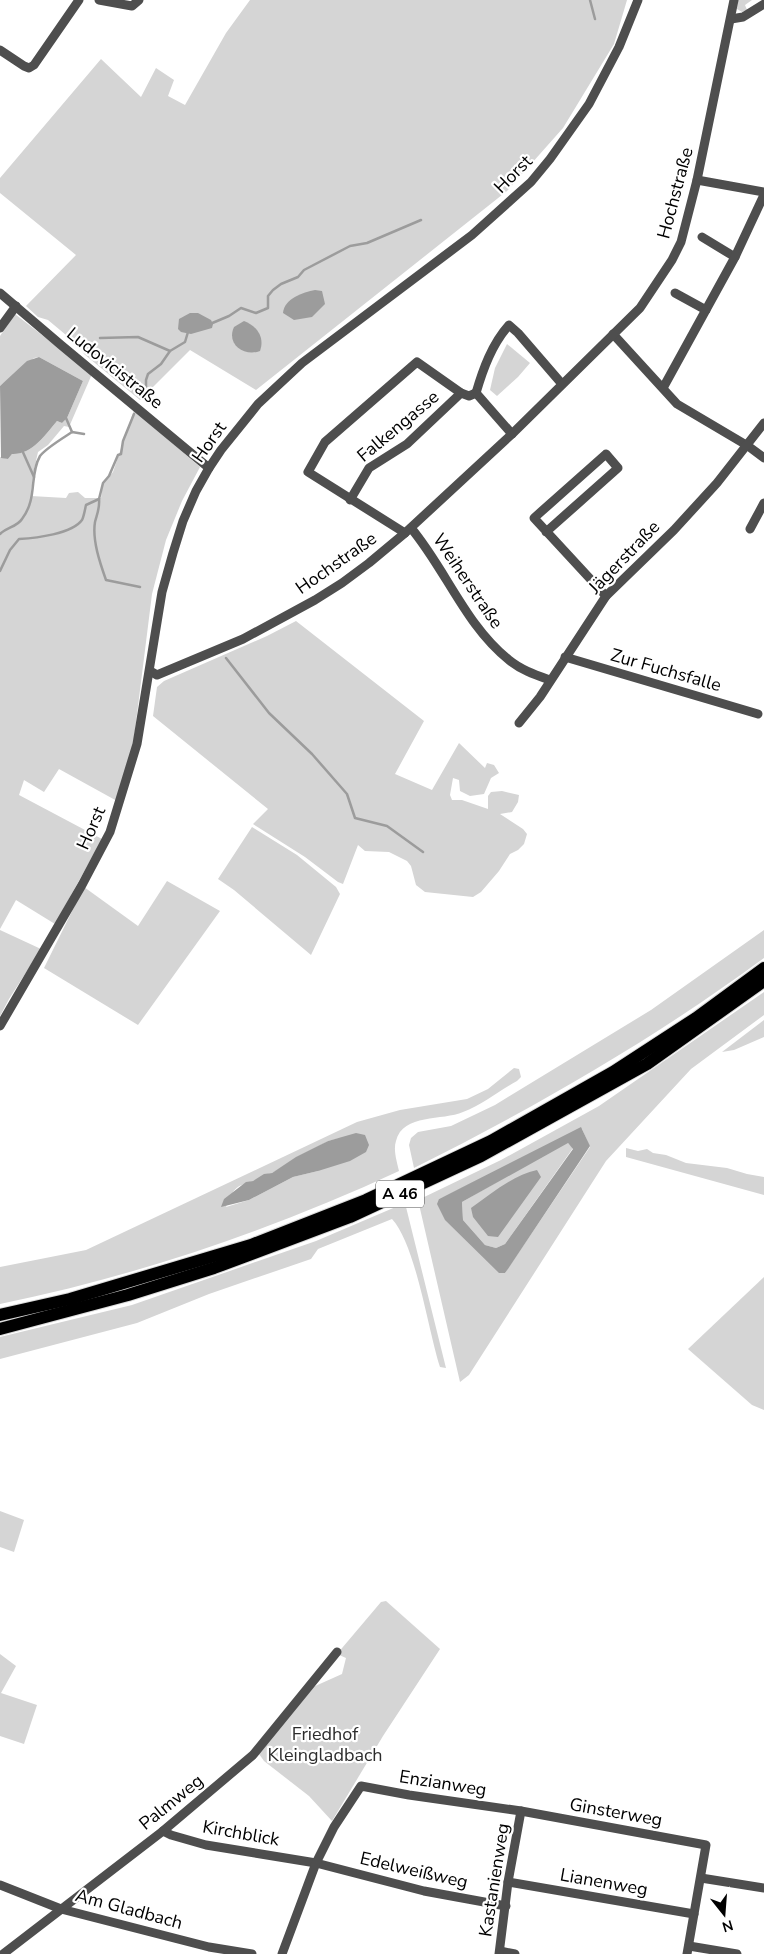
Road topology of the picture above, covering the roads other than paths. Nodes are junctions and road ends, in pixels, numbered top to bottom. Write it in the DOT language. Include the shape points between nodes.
graph roads {
  1 [pos="79,0"];
  2 [pos="98,0"];
  3 [pos="139,0"];
  4 [pos="638,0"];
  5 [pos="734,0"];
  6 [pos="764,4"];
  7 [pos="731,19"];
  8 [pos="0,50"];
  9 [pos="697,180"];
  10 [pos="764,193"];
  11 [pos="702,238"];
  12 [pos="735,257"];
  13 [pos="0,293"];
  14 [pos="675,293"];
  15 [pos="16,306"];
  16 [pos="706,310"];
  17 [pos="0,328"];
  18 [pos="613,334"];
  19 [pos="562,384"];
  20 [pos="663,388"];
  21 [pos="461,393"];
  22 [pos="476,393"];
  23 [pos="764,423"];
  24 [pos="512,434"];
  25 [pos="748,446"];
  26 [pos="764,458"];
  27 [pos="209,468"];
  28 [pos="350,500"];
  29 [pos="764,503"];
  30 [pos="750,529"];
  31 [pos="408,531"];
  32 [pos="546,532"];
  33 [pos="606,596"];
  34 [pos="565,657"];
  35 [pos="150,671"];
  36 [pos="550,680"];
  37 [pos="758,714"];
  38 [pos="519,723"];
  39 [pos="764,968"];
  40 [pos="764,981"];
  41 [pos="0,1026"];
  42 [pos="0,1315"];
  43 [pos="0,1329"];
  44 [pos="337,1652"];
  45 [pos="521,1811"];
  46 [pos="162,1831"];
  47 [pos="316,1863"];
  48 [pos="700,1878"];
  49 [pos="508,1882"];
  50 [pos="0,1885"];
  51 [pos="764,1888"];
  52 [pos="506,1906"];
  53 [pos="61,1909"];
  54 [pos="694,1914"];
  55 [pos="688,1950"];
  56 [pos="499,1953"];
  57 [pos="3,1954"];
  58 [pos="252,1954"];
  59 [pos="282,1954"];
  60 [pos="514,1954"];
  61 [pos="737,1954"];
  1 -- 8 [label="street" via="34,65 24,66"];
  2 -- 3 [label="street" via="132,6"];
  4 -- 27 [label="street, Horst" via="619,47 589,104 531,182 472,235 295,370 258,404"];
  5 -- 7 [label="street, Hochstraße"];
  6 -- 7 [label="street" via="744,17"];
  7 -- 9 [label="street, Hochstraße"];
  9 -- 10 [label="street"];
  9 -- 18 [label="street, Hochstraße" via="682,242 640,308"];
  10 -- 12 [label="street"];
  11 -- 12 [label="street"];
  12 -- 16 [label="street"];
  13 -- 15 [label="street, Ludovicistraße"];
  14 -- 16 [label="street"];
  15 -- 17 [label="street"];
  15 -- 27 [label="street, Ludovicistraße"];
  16 -- 20 [label="street"];
  18 -- 19 [label="street, Hochstraße"];
  18 -- 20 [label="street"];
  19 -- 22 [label="street" via="509,325 499,336"];
  19 -- 24 [label="street, Hochstraße"];
  20 -- 25 [label="street" via="677,404"];
  21 -- 22 [label="street, Falkengasse" via="469,396"];
  21 -- 28 [label="street, Falkengasse" via="407,444 369,468"];
  21 -- 28 [label="street, Weiherstraße" via="417,362 325,442 308,472"];
  22 -- 24 [label="street"];
  23 -- 25 [label="street, Jägerstraße"];
  24 -- 31 [label="street, Hochstraße"];
  25 -- 26 [label="street"];
  25 -- 33 [label="street, Jägerstraße" via="674,530"];
  27 -- 35 [label="street, Horst" via="196,491 172,553 162,592"];
  28 -- 31 [label="street, Weiherstraße"];
  29 -- 30 [label="street"];
  31 -- 35 [label="street, Hochstraße" via="342,583 267,626 156,675"];
  31 -- 36 [label="street, Weiherstraße" via="425,546 487,641 508,660"];
  32 -- 32 [label="street" via="534,518 606,454 618,468"];
  32 -- 33 [label="street"];
  33 -- 34 [label="street, Jägerstraße"];
  34 -- 36 [label="street, Jägerstraße"];
  34 -- 37 [label="street, Zur Fuchsfalle"];
  35 -- 41 [label="street, Horst" via="137,744 110,832"];
  36 -- 38 [label="street, Jägerstraße"];
  39 -- 42 [label="highway, A 46" via="696,1018 613,1072 491,1141 366,1200 251,1245 78,1296"];
  40 -- 43 [label="highway, A 46" via="647,1064 481,1156 350,1217 180,1279"];
  44 -- 46 [label="street, Palmweg" via="253,1755"];
  45 -- 47 [label="street, Enzianweg" via="361,1786 334,1827"];
  45 -- 48 [label="street, Ginsterweg" via="706,1845"];
  45 -- 49 [label="street, Kastanienweg"];
  46 -- 47 [label="street, Kirchblick" via="206,1845"];
  46 -- 53 [label="street, Palmweg"];
  47 -- 52 [label="street, Edelweißweg" via="424,1891"];
  47 -- 59 [label="street"];
  48 -- 51 [label="street"];
  48 -- 54 [label="street"];
  49 -- 52 [label="street, Kastanienweg"];
  49 -- 54 [label="street, Lianenweg"];
  50 -- 53 [label="street, Am Gladbach"];
  52 -- 56 [label="street, Kastanienweg"];
  53 -- 57 [label="street, Palmweg"];
  53 -- 58 [label="street, Am Gladbach" via="208,1947"];
  54 -- 55 [label="street"];
  55 -- 61 [label="street"];
  56 -- 60 [label="street"];
}
